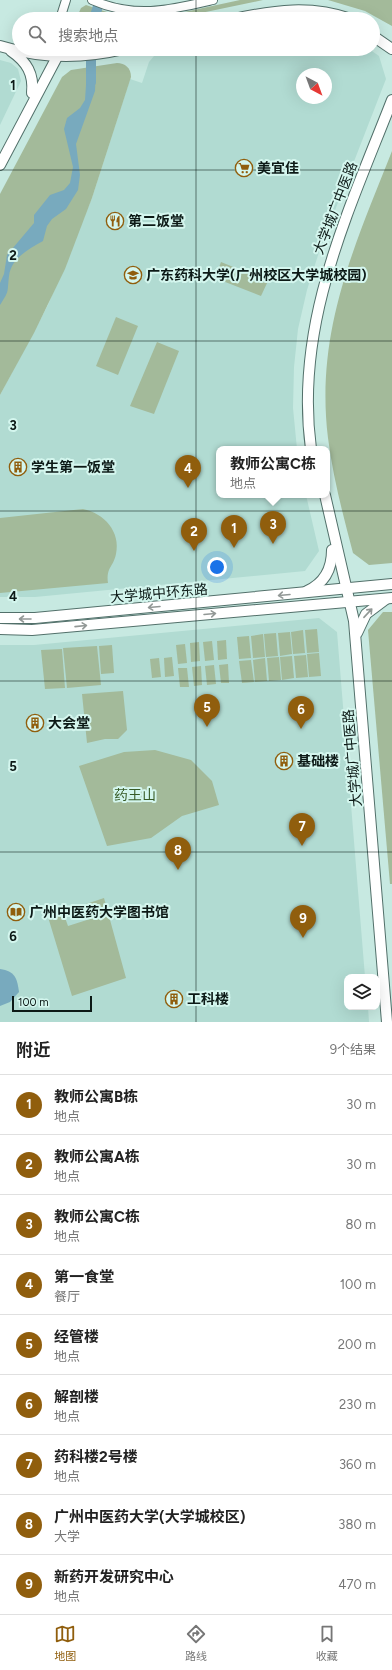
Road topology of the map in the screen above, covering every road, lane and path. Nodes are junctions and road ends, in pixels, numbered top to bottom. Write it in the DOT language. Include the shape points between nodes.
graph roads {
  1 [pos="66,0"];
  2 [pos="93,0"];
  3 [pos="213,0"];
  4 [pos="62,12"];
  5 [pos="267,12"];
  6 [pos="324,12"];
  7 [pos="380,34"];
  8 [pos="0,40"];
  9 [pos="380,41"];
  10 [pos="392,42"];
  11 [pos="12,43"];
  12 [pos="3,47"];
  13 [pos="392,49"];
  14 [pos="12,52"];
  15 [pos="18,56"];
  16 [pos="53,56"];
  17 [pos="54,56"];
  18 [pos="32,93"];
  19 [pos="392,100"];
  20 [pos="392,115"];
  21 [pos="0,154"];
  22 [pos="0,165"];
  23 [pos="311,446"];
  24 [pos="316,446"];
  25 [pos="321,498"];
  26 [pos="326,498"];
  27 [pos="332,550"];
  28 [pos="392,584"];
  29 [pos="345,589"];
  30 [pos="303,593"];
  31 [pos="391,598"];
  32 [pos="347,601"];
  33 [pos="0,618"];
  34 [pos="0,630"];
  35 [pos="356,636"];
  36 [pos="381,1022"];
  37 [pos="387,1022"];
  1 -- 4 [label="street"];
  2 -- 3 [label="street" via="136,12 152,12"];
  5 -- 6 [label="main road" via="305,9"];
  7 -- 10 [label="main road"];
  8 -- 11 [label="main road"];
  9 -- 13 [label="main road"];
  12 -- 14 [label="main road"];
  15 -- 18 [label="main road" via="27,65 32,76"];
  16 -- 18 [label="main road"];
  17 -- 22 [label="main road"];
  18 -- 21 [label="main road"];
  19 -- 23 [label="main road, 大学城广中医路" via="335,246 320,295 308,380"];
  20 -- 24 [label="main road, 大学城广中医路" via="338,253 324,303 312,389"];
  25 -- 27 [label="main road, 大学城广中医路"];
  26 -- 29 [label="main road, 大学城广中医路"];
  27 -- 29 [label="main road, 大学城广中医路"];
  27 -- 30 [label="main road" via="331,564 325,578 315,588"];
  28 -- 29 [label="main road, 大学城中环东路"];
  29 -- 30 [label="main road, 大学城中环东路"];
  29 -- 32 [label="main road, 大学城广中医路"];
  30 -- 33 [label="main road, 大学城中环东路, one-way" via="30,619"];
  31 -- 32 [label="main road, 大学城中环东路"];
  35 -- 31 [label="main road, one-way" via="366,614"];
  34 -- 32 [label="main road, 大学城中环东路, one-way" via="38,630"];
  32 -- 35 [label="main road, 大学城广中医路"];
  32 -- 36 [label="main road, 大学城广中医路"];
  35 -- 37 [label="main road, 大学城广中医路"];
}
